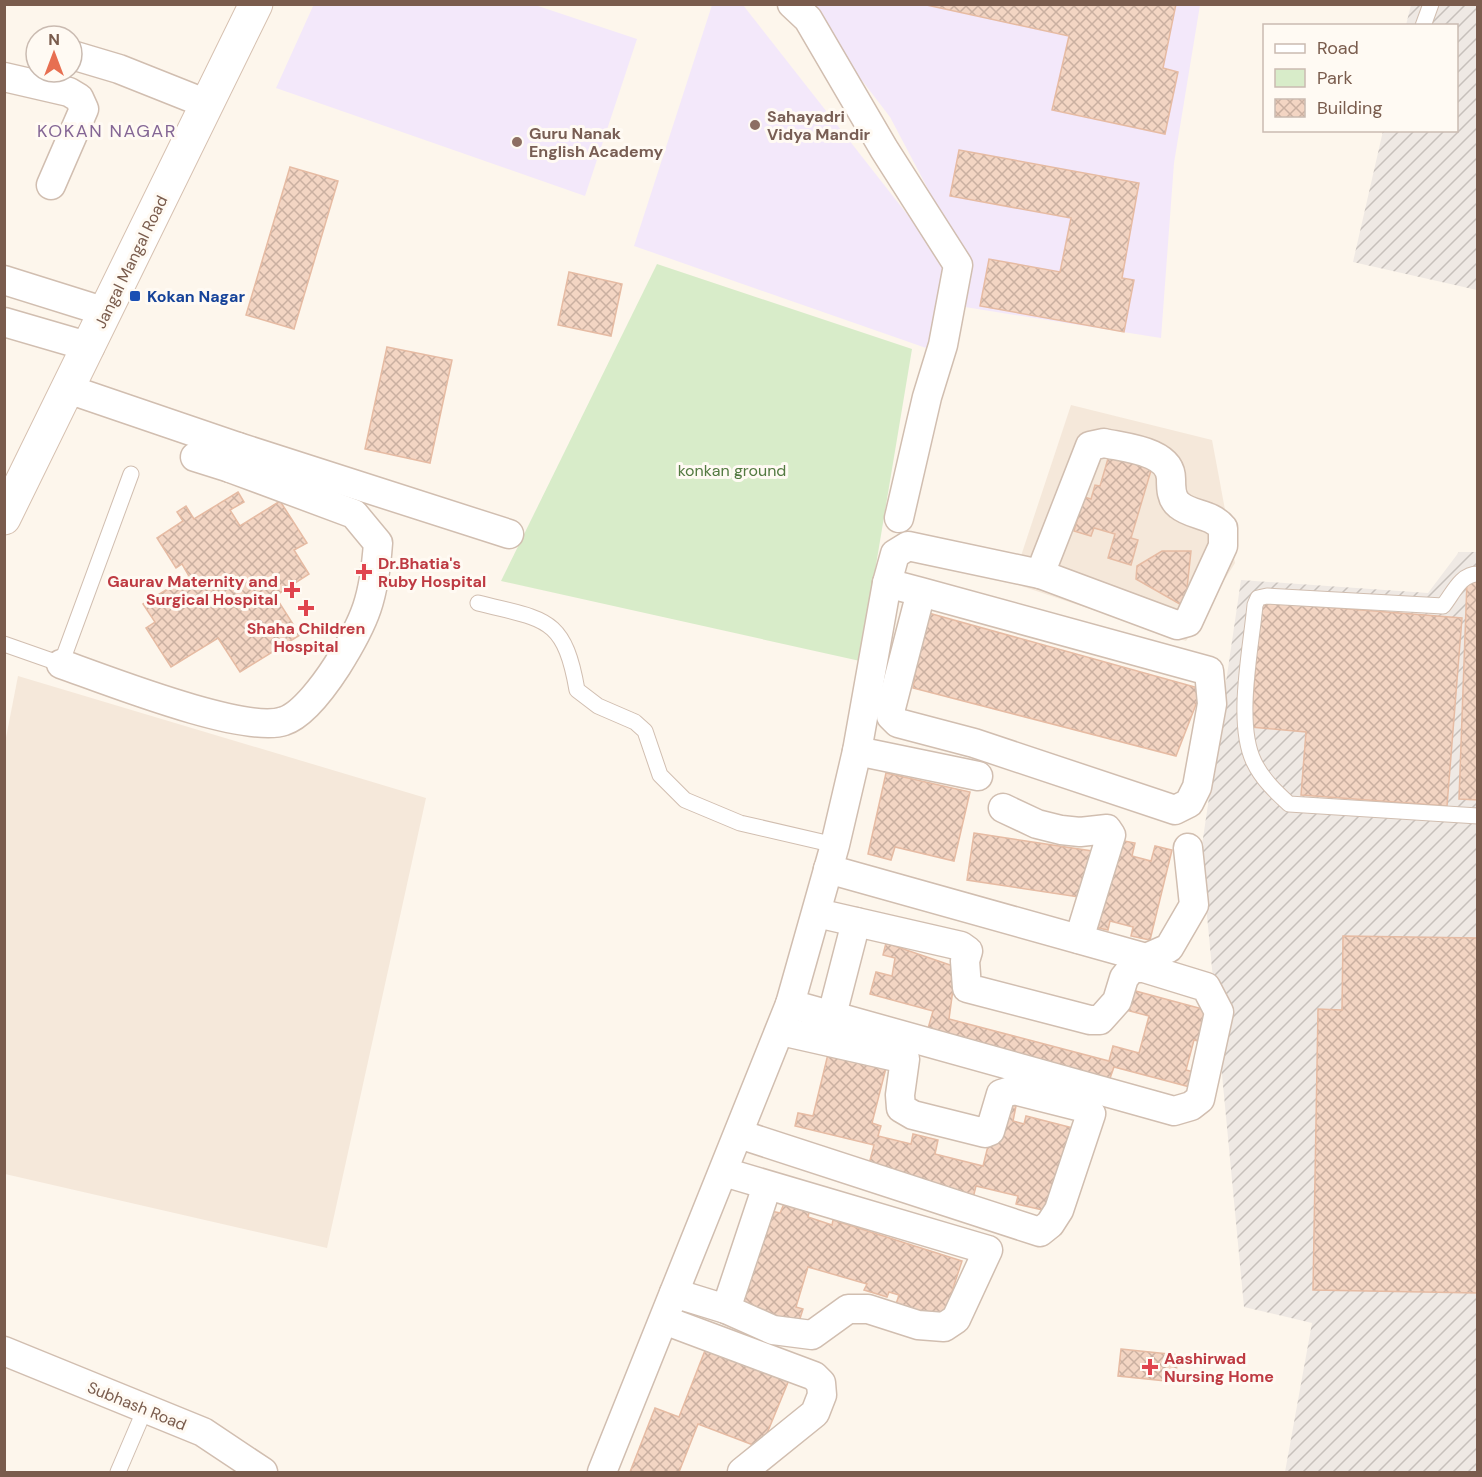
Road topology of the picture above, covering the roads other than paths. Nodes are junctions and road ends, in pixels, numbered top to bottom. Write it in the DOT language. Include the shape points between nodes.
graph roads {
  1 [pos="256,4"];
  2 [pos="792,4"];
  3 [pos="1431,4"];
  4 [pos="1424,24"];
  5 [pos="84,59"];
  6 [pos="4,77"];
  7 [pos="207,104"];
  8 [pos="51,185"];
  9 [pos="4,280"];
  10 [pos="106,312"];
  11 [pos="4,322"];
  12 [pos="90,347"];
  13 [pos="68,389"];
  14 [pos="195,458"];
  15 [pos="234,458"];
  16 [pos="131,474"];
  17 [pos="898,518"];
  18 [pos="4,519"];
  19 [pos="509,534"];
  20 [pos="1040,574"];
  21 [pos="1478,574"];
  22 [pos="887,583"];
  23 [pos="921,592"];
  24 [pos="478,603"];
  25 [pos="4,644"];
  26 [pos="61,664"];
  27 [pos="857,751"];
  28 [pos="978,776"];
  29 [pos="1003,808"];
  30 [pos="1478,816"];
  31 [pos="1188,848"];
  32 [pos="832,857"];
  33 [pos="817,913"];
  34 [pos="856,922"];
  35 [pos="1079,939"];
  36 [pos="790,1004"];
  37 [pos="832,1015"];
  38 [pos="781,1031"];
  39 [pos="739,1134"];
  40 [pos="724,1172"];
  41 [pos="767,1186"];
  42 [pos="674,1293"];
  43 [pos="726,1309"];
  44 [pos="664,1320"];
  45 [pos="4,1351"];
  46 [pos="145,1409"];
  47 [pos="118,1473"];
  48 [pos="263,1473"];
  49 [pos="602,1473"];
  50 [pos="742,1473"];
  1 -- 7 [label="main road, Jangal Mangal Road"];
  2 -- 17 [label="street" via="807,18 958,265 943,345"];
  3 -- 4 [label="lane"];
  5 -- 7 [label="street"];
  6 -- 8 [label="street" via="80,98 84,109"];
  7 -- 10 [label="main road, Jangal Mangal Road"];
  9 -- 10 [label="street"];
  10 -- 12 [label="main road, Jangal Mangal Road"];
  11 -- 12 [label="street"];
  12 -- 13 [label="main road, Jangal Mangal Road"];
  13 -- 15 [label="street"];
  13 -- 18 [label="main road, Jangal Mangal Road"];
  14 -- 15 [label="street"];
  15 -- 19 [label="street"];
  15 -- 26 [label="street" via="354,514 378,543 375,586 358,632 320,693 285,721 247,723"];
  16 -- 26 [label="lane"];
  20 -- 20 [label="street" via="1090,446 1104,442 1162,458 1171,471 1173,498 1179,506 1216,520 1223,528 1223,546 1188,622 1177,624"];
  20 -- 22 [label="street" via="908,546 895,554"];
  21 -- 30 [label="lane" via="1462,579 1443,606 1258,598 1244,728 1253,761 1269,785 1289,804"];
  22 -- 23 [label="street"];
  22 -- 27 [label="street"];
  23 -- 23 [label="street" via="1209,670 1212,704 1197,787 1189,803 1175,810 974,743 898,723 891,716 891,708"];
  24 -- 32 [label="lane" via="543,620 563,639 572,660 576,690 645,731 660,776 685,800"];
  25 -- 26 [label="lane"];
  27 -- 28 [label="street"];
  27 -- 32 [label="street"];
  29 -- 35 [label="street" via="1037,824 1080,832 1107,829 1111,835"];
  31 -- 35 [label="street" via="1194,904 1169,948 1146,958"];
  32 -- 33 [label="street"];
  32 -- 35 [label="street"];
  33 -- 34 [label="street"];
  33 -- 36 [label="street"];
  34 -- 37 [label="street"];
  34 -- 37 [label="street" via="961,946 968,951 967,988 1090,1020 1100,1020 1111,1011 1132,968 1206,987 1219,1012 1200,1099 1174,1111"];
  36 -- 37 [label="street"];
  36 -- 38 [label="street"];
  38 -- 39 [label="street"];
  38 -- 39 [label="street" via="905,1059 901,1108 913,1115 985,1133 990,1131 1001,1094 1014,1090 1085,1108 1091,1114 1059,1210 1040,1232"];
  39 -- 40 [label="street"];
  40 -- 41 [label="street"];
  40 -- 42 [label="street"];
  41 -- 43 [label="street"];
  41 -- 43 [label="street" via="988,1250 956,1319 944,1327 918,1325 868,1309 848,1309 812,1335 773,1330"];
  42 -- 43 [label="street"];
  42 -- 44 [label="street"];
  44 -- 49 [label="street"];
  44 -- 50 [label="street" via="814,1376 821,1383 822,1395 815,1413"];
  45 -- 46 [label="street, Subhash Road"];
  46 -- 47 [label="lane"];
  46 -- 48 [label="street, Subhash Road" via="202,1432"];
}
